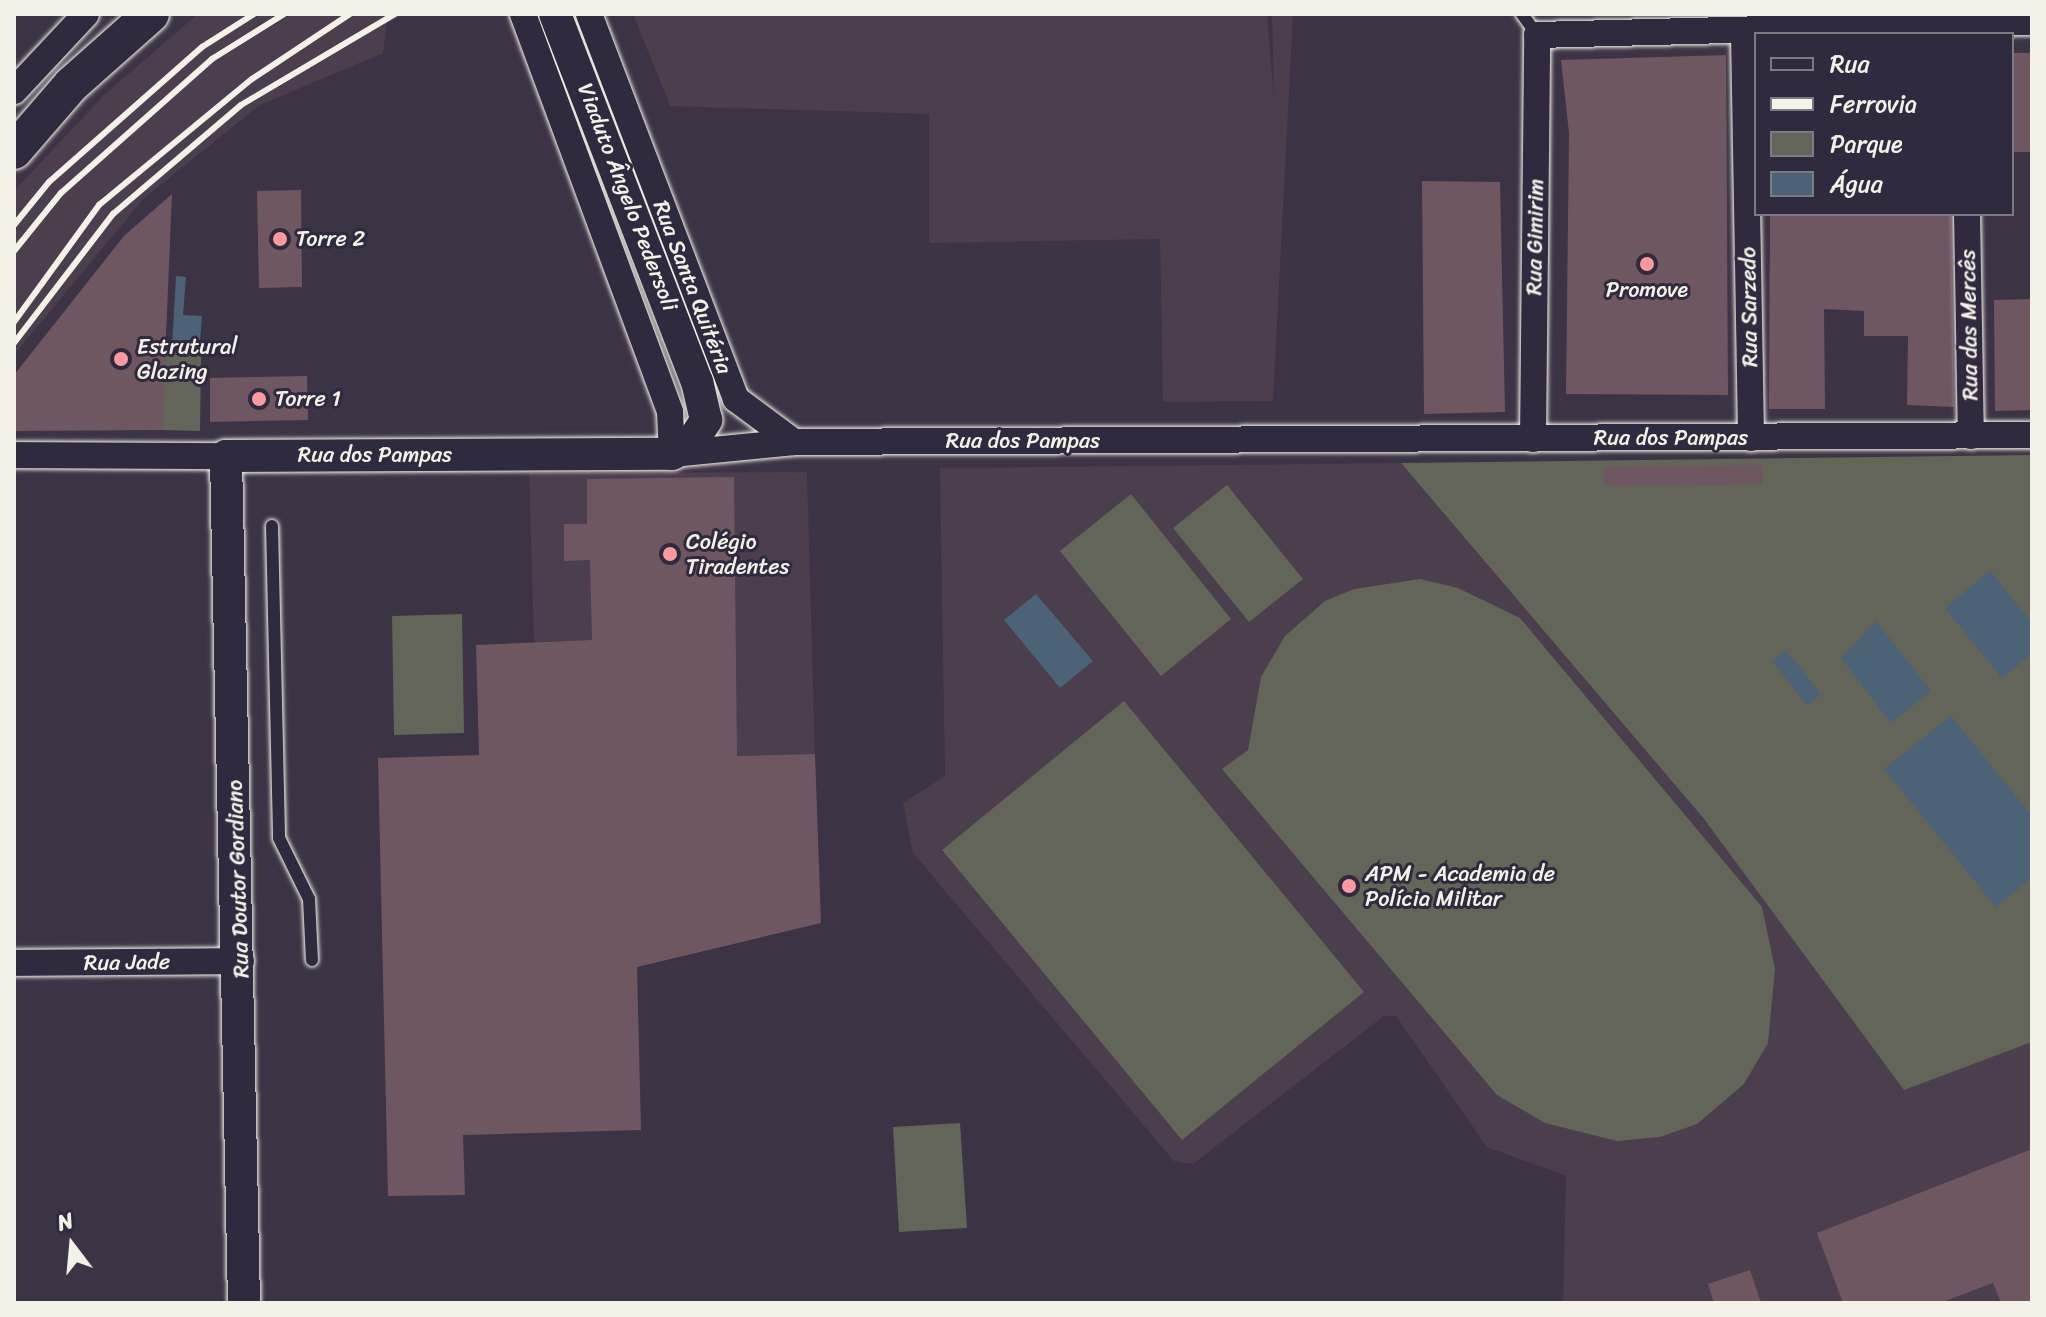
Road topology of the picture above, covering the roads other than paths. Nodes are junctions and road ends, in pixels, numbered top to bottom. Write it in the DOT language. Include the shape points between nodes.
graph roads {
  1 [pos="86,14"];
  2 [pos="151,14"];
  3 [pos="523,14"];
  4 [pos="555,14"];
  5 [pos="589,14"];
  6 [pos="2032,22"];
  7 [pos="1530,24"];
  8 [pos="1963,24"];
  9 [pos="1768,32"];
  10 [pos="1744,33"];
  11 [pos="1754,33"];
  12 [pos="14,91"];
  13 [pos="14,151"];
  14 [pos="1967,216"];
  15 [pos="702,396"];
  16 [pos="2032,435"];
  17 [pos="1971,436"];
  18 [pos="1751,438"];
  19 [pos="1533,439"];
  20 [pos="794,442"];
  21 [pos="672,454"];
  22 [pos="14,455"];
  23 [pos="226,456"];
  24 [pos="272,526"];
  25 [pos="312,960"];
  26 [pos="241,961"];
  27 [pos="14,963"];
  28 [pos="244,1303"];
  1 -- 12 [label="street"];
  2 -- 13 [label="main road" via="71,85"];
  3 -- 21 [label="street" via="670,412"];
  4 -- 15 [label="street, Viaduto Ângelo Pedersoli"];
  5 -- 20 [label="street, Rua Santa Quitéria" via="736,399"];
  6 -- 8 [label="street"];
  7 -- 10 [label="street"];
  7 -- 19 [label="street, Rua Gimirim"];
  8 -- 9 [label="street"];
  10 -- 11 [label="street"];
  10 -- 18 [label="street, Rua Sarzedo"];
  14 -- 17 [label="street, Rua das Mercês"];
  15 -- 20 [label="street, Rua Santa Quitéria" via="729,432"];
  15 -- 21 [label="street, Rua Santa Quitéria" via="702,434"];
  16 -- 17 [label="street, Rua dos Pampas"];
  17 -- 18 [label="street, Rua dos Pampas"];
  18 -- 19 [label="street, Rua dos Pampas"];
  19 -- 20 [label="street, Rua dos Pampas"];
  20 -- 21 [label="street, Rua dos Pampas"];
  21 -- 23 [label="street, Rua dos Pampas"];
  22 -- 23 [label="street, Rua dos Pampas"];
  23 -- 26 [label="street, Rua Doutor Gordiano"];
  24 -- 25 [label="lane" via="279,838 309,899"];
  26 -- 27 [label="street, Rua Jade"];
  26 -- 28 [label="street, Rua Doutor Gordiano"];
}
